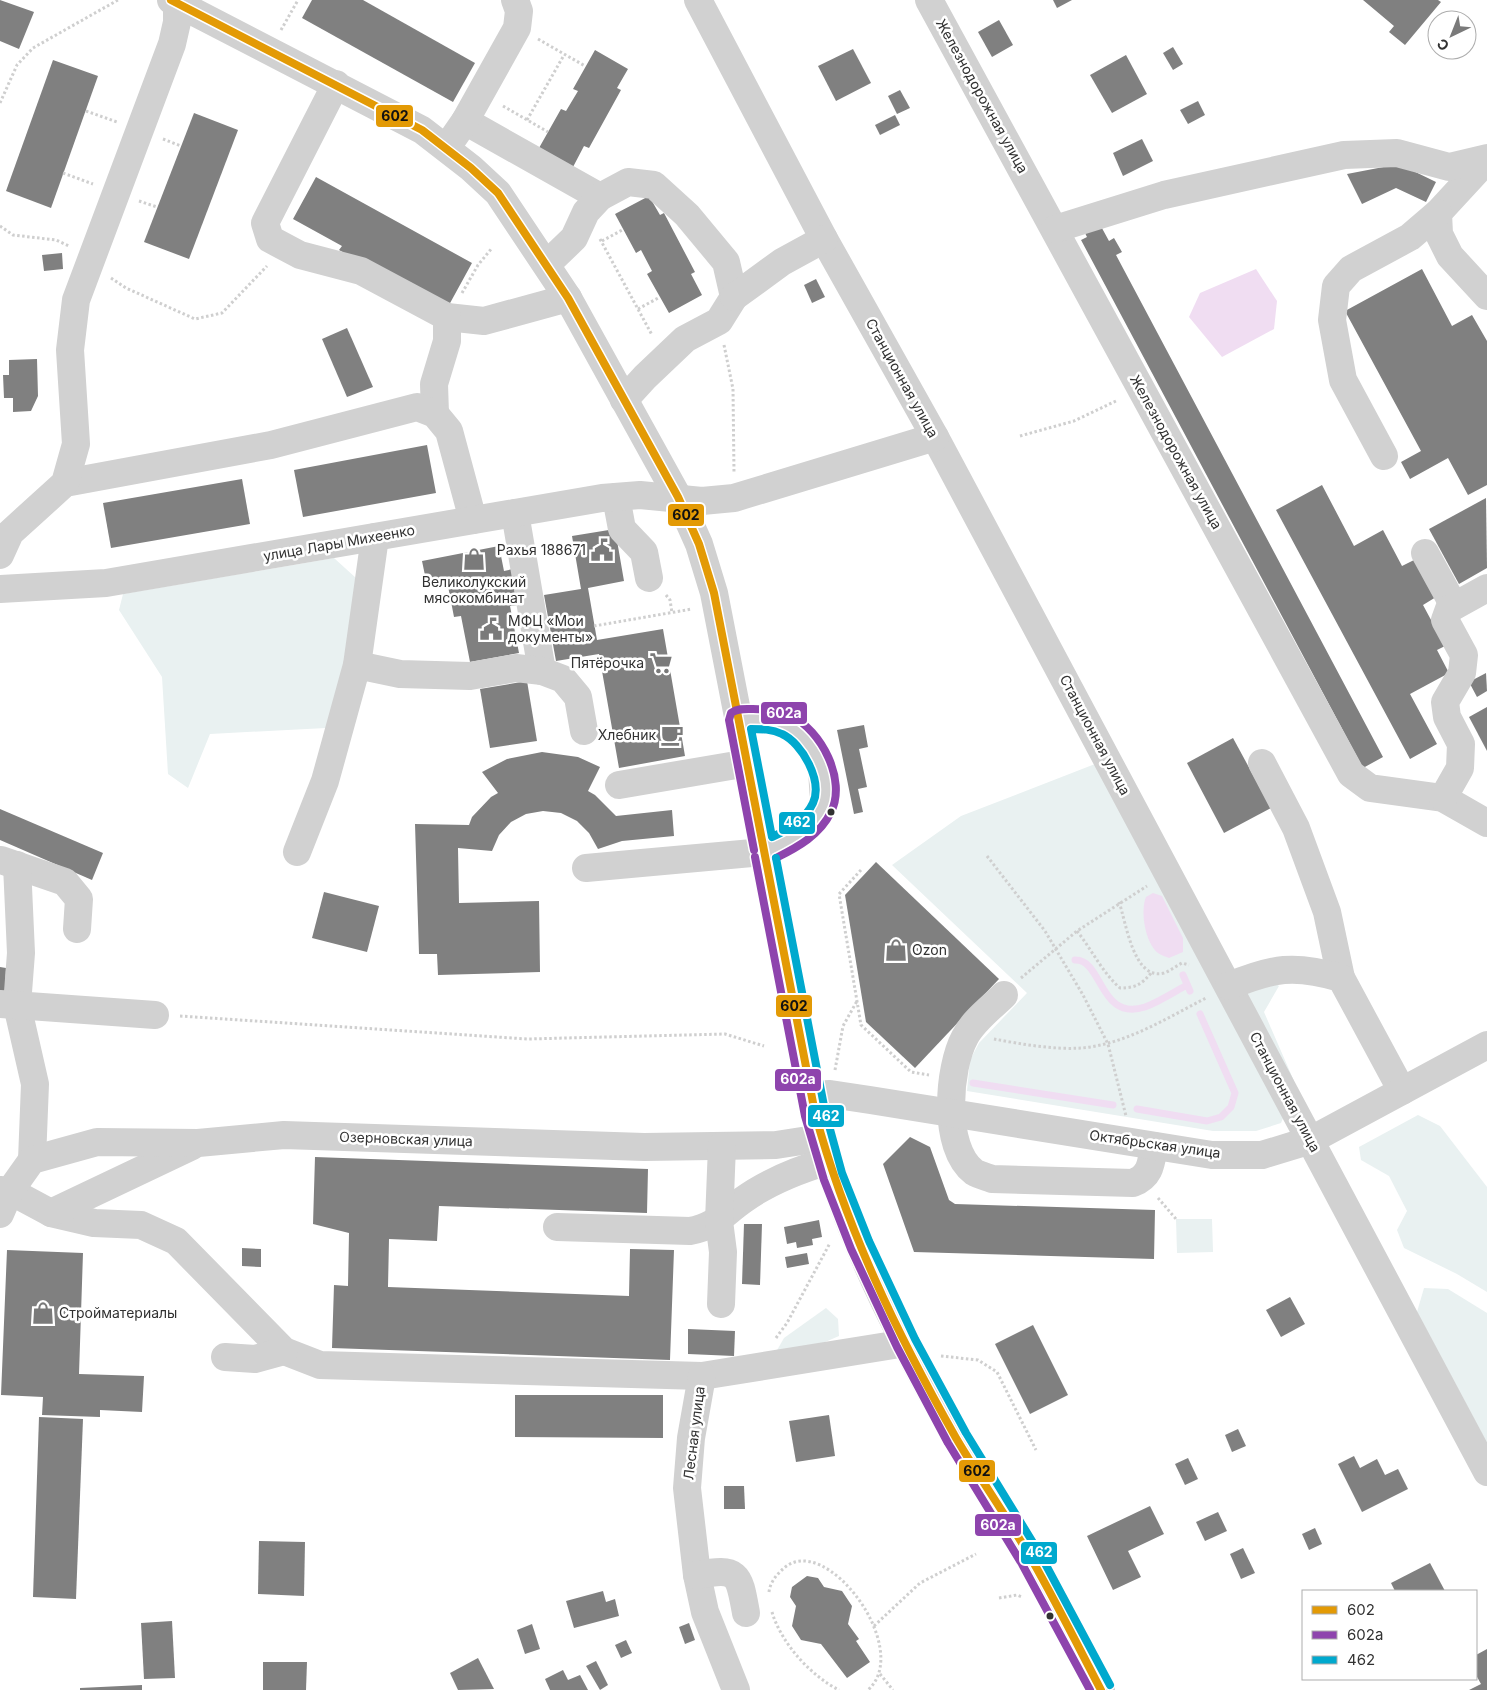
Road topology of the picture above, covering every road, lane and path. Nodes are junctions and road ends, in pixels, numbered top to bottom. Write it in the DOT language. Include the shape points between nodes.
graph roads {
  1 [pos="118,0"];
  2 [pos="298,0"];
  3 [pos="515,0"];
  4 [pos="698,0"];
  5 [pos="929,0"];
  6 [pos="175,1"];
  7 [pos="518,28"];
  8 [pos="270,50"];
  9 [pos="564,55"];
  10 [pos="586,66"];
  11 [pos="336,84"];
  12 [pos="480,94"];
  13 [pos="0,104"];
  14 [pos="465,120"];
  15 [pos="527,120"];
  16 [pos="548,132"];
  17 [pos="447,148"];
  18 [pos="1487,159"];
  19 [pos="600,197"];
  20 [pos="1438,213"];
  21 [pos="0,226"];
  22 [pos="624,229"];
  23 [pos="1055,229"];
  24 [pos="824,239"];
  25 [pos="285,247"];
  26 [pos="492,248"];
  27 [pos="92,264"];
  28 [pos="547,264"];
  29 [pos="1487,296"];
  30 [pos="660,297"];
  31 [pos="734,297"];
  32 [pos="568,298"];
  33 [pos="447,317"];
  34 [pos="719,321"];
  35 [pos="1141,388"];
  36 [pos="624,400"];
  37 [pos="436,414"];
  38 [pos="1020,436"];
  39 [pos="935,437"];
  40 [pos="1384,456"];
  41 [pos="65,482"];
  42 [pos="616,497"];
  43 [pos="678,497"];
  44 [pos="734,498"];
  45 [pos="515,513"];
  46 [pos="473,520"];
  47 [pos="375,536"];
  48 [pos="1425,553"];
  49 [pos="0,555"];
  50 [pos="649,578"];
  51 [pos="0,581"];
  52 [pos="1487,588"];
  53 [pos="716,605"];
  54 [pos="1454,606"];
  55 [pos="594,626"];
  56 [pos="357,665"];
  57 [pos="542,671"];
  58 [pos="739,719"];
  59 [pos="584,731"];
  60 [pos="748,763"];
  61 [pos="1262,763"];
  62 [pos="619,785"];
  63 [pos="1443,798"];
  64 [pos="1487,823"];
  65 [pos="297,852"];
  66 [pos="764,852"];
  67 [pos="987,856"];
  68 [pos="8,862"];
  69 [pos="586,868"];
  70 [pos="861,870"];
  71 [pos="1169,873"];
  72 [pos="1119,902"];
  73 [pos="77,929"];
  74 [pos="1077,931"];
  75 [pos="1055,948"];
  76 [pos="1196,971"];
  77 [pos="1152,972"];
  78 [pos="1341,978"];
  79 [pos="1229,986"];
  80 [pos="1004,994"];
  81 [pos="857,1000"];
  82 [pos="9,1004"];
  83 [pos="155,1015"];
  84 [pos="966,1035"];
  85 [pos="1108,1044"];
  86 [pos="764,1046"];
  87 [pos="1482,1048"];
  88 [pos="953,1079"];
  89 [pos="1402,1091"];
  90 [pos="821,1094"];
  91 [pos="953,1113"];
  92 [pos="1128,1124"];
  93 [pos="1311,1140"];
  94 [pos="198,1143"];
  95 [pos="722,1146"];
  96 [pos="1154,1146"];
  97 [pos="824,1149"];
  98 [pos="32,1160"];
  99 [pos="3,1198"];
  100 [pos="1158,1200"];
  101 [pos="51,1213"];
  102 [pos="1176,1219"];
  103 [pos="719,1221"];
  104 [pos="557,1227"];
  105 [pos="833,1238"];
  106 [pos="721,1304"];
  107 [pos="908,1348"];
  108 [pos="284,1350"];
  109 [pos="225,1357"];
  110 [pos="754,1367"];
  111 [pos="702,1376"];
  112 [pos="1036,1450"];
  113 [pos="1487,1472"];
  114 [pos="976,1554"];
  115 [pos="697,1575"];
  116 [pos="999,1598"];
  117 [pos="1026,1598"];
  118 [pos="762,1607"];
  119 [pos="874,1626"];
  120 [pos="880,1674"];
  121 [pos="736,1690"];
  122 [pos="839,1690"];
  123 [pos="868,1690"];
  124 [pos="893,1690"];
  125 [pos="1101,1690"];
  1 -- 13 [label="path" via="33,48 17,65"];
  2 -- 8 [label="path"];
  3 -- 7 [label="street" via="519,11"];
  4 -- 24 [label="street, Станционная улица"];
  5 -- 23 [label="street, Железнодорожная улица"];
  6 -- 8 [label="street"];
  6 -- 27 [label="street" via="177,22 172,44"];
  7 -- 9 [label="path"];
  7 -- 12 [label="street"];
  8 -- 11 [label="street"];
  9 -- 10 [label="path"];
  9 -- 15 [label="path"];
  11 -- 17 [label="street" via="422,130"];
  11 -- 25 [label="street" via="265,223 270,239"];
  12 -- 14 [label="street"];
  12 -- 15 [label="path"];
  14 -- 17 [label="street"];
  14 -- 19 [label="street"];
  15 -- 16 [label="path"];
  17 -- 28 [label="street" via="498,193"];
  18 -- 20 [label="street"];
  18 -- 23 [label="street" via="1450,167 1397,153 1344,155 1164,195"];
  19 -- 28 [label="street" via="586,212 574,238"];
  19 -- 31 [label="street" via="628,182 654,185 687,215 726,262"];
  20 -- 29 [label="street" via="1439,234 1450,256"];
  20 -- 40 [label="street" via="1410,237 1351,269 1336,286 1332,320 1343,380"];
  21 -- 27 [label="path" via="13,235 56,240 76,249"];
  22 -- 30 [label="path" via="602,241 633,300 638,308"];
  23 -- 35 [label="street, Железнодорожная улица"];
  24 -- 31 [label="street" via="782,262"];
  24 -- 39 [label="street, Станционная улица"];
  25 -- 27 [label="path" via="222,313 195,319 126,288"];
  25 -- 33 [label="street" via="300,255 361,271"];
  26 -- 33 [label="path"];
  27 -- 41 [label="street" via="76,300 70,350 76,444"];
  28 -- 32 [label="street"];
  31 -- 34 [label="street"];
  32 -- 33 [label="street" via="484,321"];
  32 -- 36 [label="street"];
  33 -- 37 [label="street" via="447,340 434,384"];
  34 -- 36 [label="street" via="685,339"];
  34 -- 44 [label="path" via="733,389"];
  35 -- 38 [label="path" via="1074,421"];
  35 -- 63 [label="street, Железнодорожная улица" via="1351,774 1370,788"];
  36 -- 43 [label="street"];
  37 -- 41 [label="street" via="417,407 271,445"];
  37 -- 46 [label="street" via="449,431"];
  39 -- 44 [label="street, улица Лары Михеенко"];
  39 -- 71 [label="street, Станционная улица"];
  41 -- 49 [label="street" via="10,533"];
  42 -- 43 [label="street, улица Лары Михеенко"];
  42 -- 45 [label="street, улица Лары Михеенко"];
  42 -- 50 [label="street" via="622,529 644,552"];
  43 -- 44 [label="street, улица Лары Михеенко" via="702,501"];
  43 -- 53 [label="street" via="699,544"];
  45 -- 46 [label="street, улица Лары Михеенко"];
  45 -- 57 [label="street"];
  46 -- 47 [label="street, улица Лары Михеенко"];
  47 -- 51 [label="street, улица Лары Михеенко" via="106,583"];
  47 -- 56 [label="street"];
  48 -- 54 [label="street"];
  52 -- 54 [label="street"];
  53 -- 55 [label="path"];
  53 -- 58 [label="street"];
  54 -- 63 [label="street" via="1449,609 1445,620 1464,655 1462,673 1445,702 1447,717 1461,744 1460,768"];
  56 -- 57 [label="street" via="400,674 470,676 516,668"];
  56 -- 65 [label="street" via="325,780"];
  57 -- 59 [label="street" via="563,679 578,697"];
  58 -- 60 [label="street"];
  58 -- 66 [label="street" via="767,720 792,727 808,742 822,770 824,802 813,821 794,838"];
  60 -- 62 [label="street"];
  60 -- 66 [label="street"];
  61 -- 78 [label="street" via="1296,828 1327,912"];
  63 -- 64 [label="street, Железнодорожная улица"];
  66 -- 69 [label="street"];
  66 -- 90 [label="street"];
  67 -- 75 [label="path"];
  68 -- 73 [label="street" via="65,882 79,899"];
  68 -- 82 [label="street" via="21,953"];
  70 -- 81 [label="path" via="839,894"];
  71 -- 72 [label="path"];
  71 -- 79 [label="street, Станционная улица"];
  72 -- 74 [label="path"];
  72 -- 77 [label="path" via="1131,947 1140,963"];
  74 -- 75 [label="path"];
  74 -- 77 [label="path" via="1110,979 1120,988 1134,988 1142,984"];
  75 -- 80 [label="path"];
  75 -- 85 [label="path"];
  76 -- 77 [label="path" via="1182,963 1163,973"];
  78 -- 79 [label="street" via="1315,970 1287,969 1263,972"];
  78 -- 89 [label="street"];
  79 -- 85 [label="path" via="1143,1030"];
  79 -- 93 [label="street, Станционная улица"];
  80 -- 84 [label="street"];
  81 -- 88 [label="path" via="861,1024 911,1072"];
  81 -- 90 [label="path" via="843,1026"];
  82 -- 83 [label="street"];
  82 -- 98 [label="street" via="34,1084"];
  83 -- 86 [label="path" via="527,1039 725,1034"];
  84 -- 85 [label="path" via="1081,1048"];
  84 -- 88 [label="street" via="957,1053"];
  85 -- 92 [label="path"];
  87 -- 89 [label="street, Октябрьская улица"];
  88 -- 91 [label="street"];
  89 -- 93 [label="street, Октябрьская улица"];
  90 -- 91 [label="street, Октябрьская улица"];
  90 -- 97 [label="street"];
  91 -- 96 [label="street, Октябрьская улица"];
  91 -- 96 [label="street" via="953,1134 962,1158 974,1172 992,1179 1133,1183 1144,1179 1150,1170"];
  93 -- 96 [label="street, Октябрьская улица" via="1262,1155 1212,1155"];
  93 -- 113 [label="street, Станционная улица"];
  94 -- 95 [label="street, Озерновская улица" via="284,1135 644,1147"];
  94 -- 98 [label="street, Озерновская улица" via="97,1142"];
  94 -- 101 [label="street"];
  95 -- 97 [label="street, Озерновская улица" via="776,1145"];
  95 -- 103 [label="street"];
  97 -- 103 [label="street" via="742,1200"];
  97 -- 107 [label="street" via="860,1245"];
  98 -- 99 [label="street"];
  99 -- 101 [label="street"];
  100 -- 102 [label="path"];
  101 -- 108 [label="street" via="94,1223 141,1225 176,1241"];
  103 -- 104 [label="street" via="705,1229 690,1231"];
  103 -- 106 [label="street" via="723,1252"];
  105 -- 110 [label="path" via="787,1323"];
  107 -- 110 [label="street, Лесная улица"];
  107 -- 112 [label="path" via="978,1360 997,1372"];
  107 -- 125 [label="street" via="957,1438 1031,1558"];
  108 -- 109 [label="street" via="255,1359"];
  108 -- 111 [label="street" via="320,1365"];
  110 -- 111 [label="street, Лесная улица"];
  111 -- 115 [label="street, Лесная улица" via="691,1438 687,1488"];
  114 -- 119 [label="path" via="920,1583"];
  115 -- 118 [label="street" via="722,1570 733,1574"];
  115 -- 121 [label="street, Лесная улица" via="705,1612"];
  116 -- 117 [label="path" via="1017,1595"];
  118 -- 119 [label="path" via="778,1574 788,1564 802,1561 833,1572 848,1585"];
  118 -- 122 [label="path" via="799,1657 814,1673"];
  119 -- 120 [label="path" via="880,1644"];
  120 -- 123 [label="path"];
  120 -- 124 [label="path"];
}
